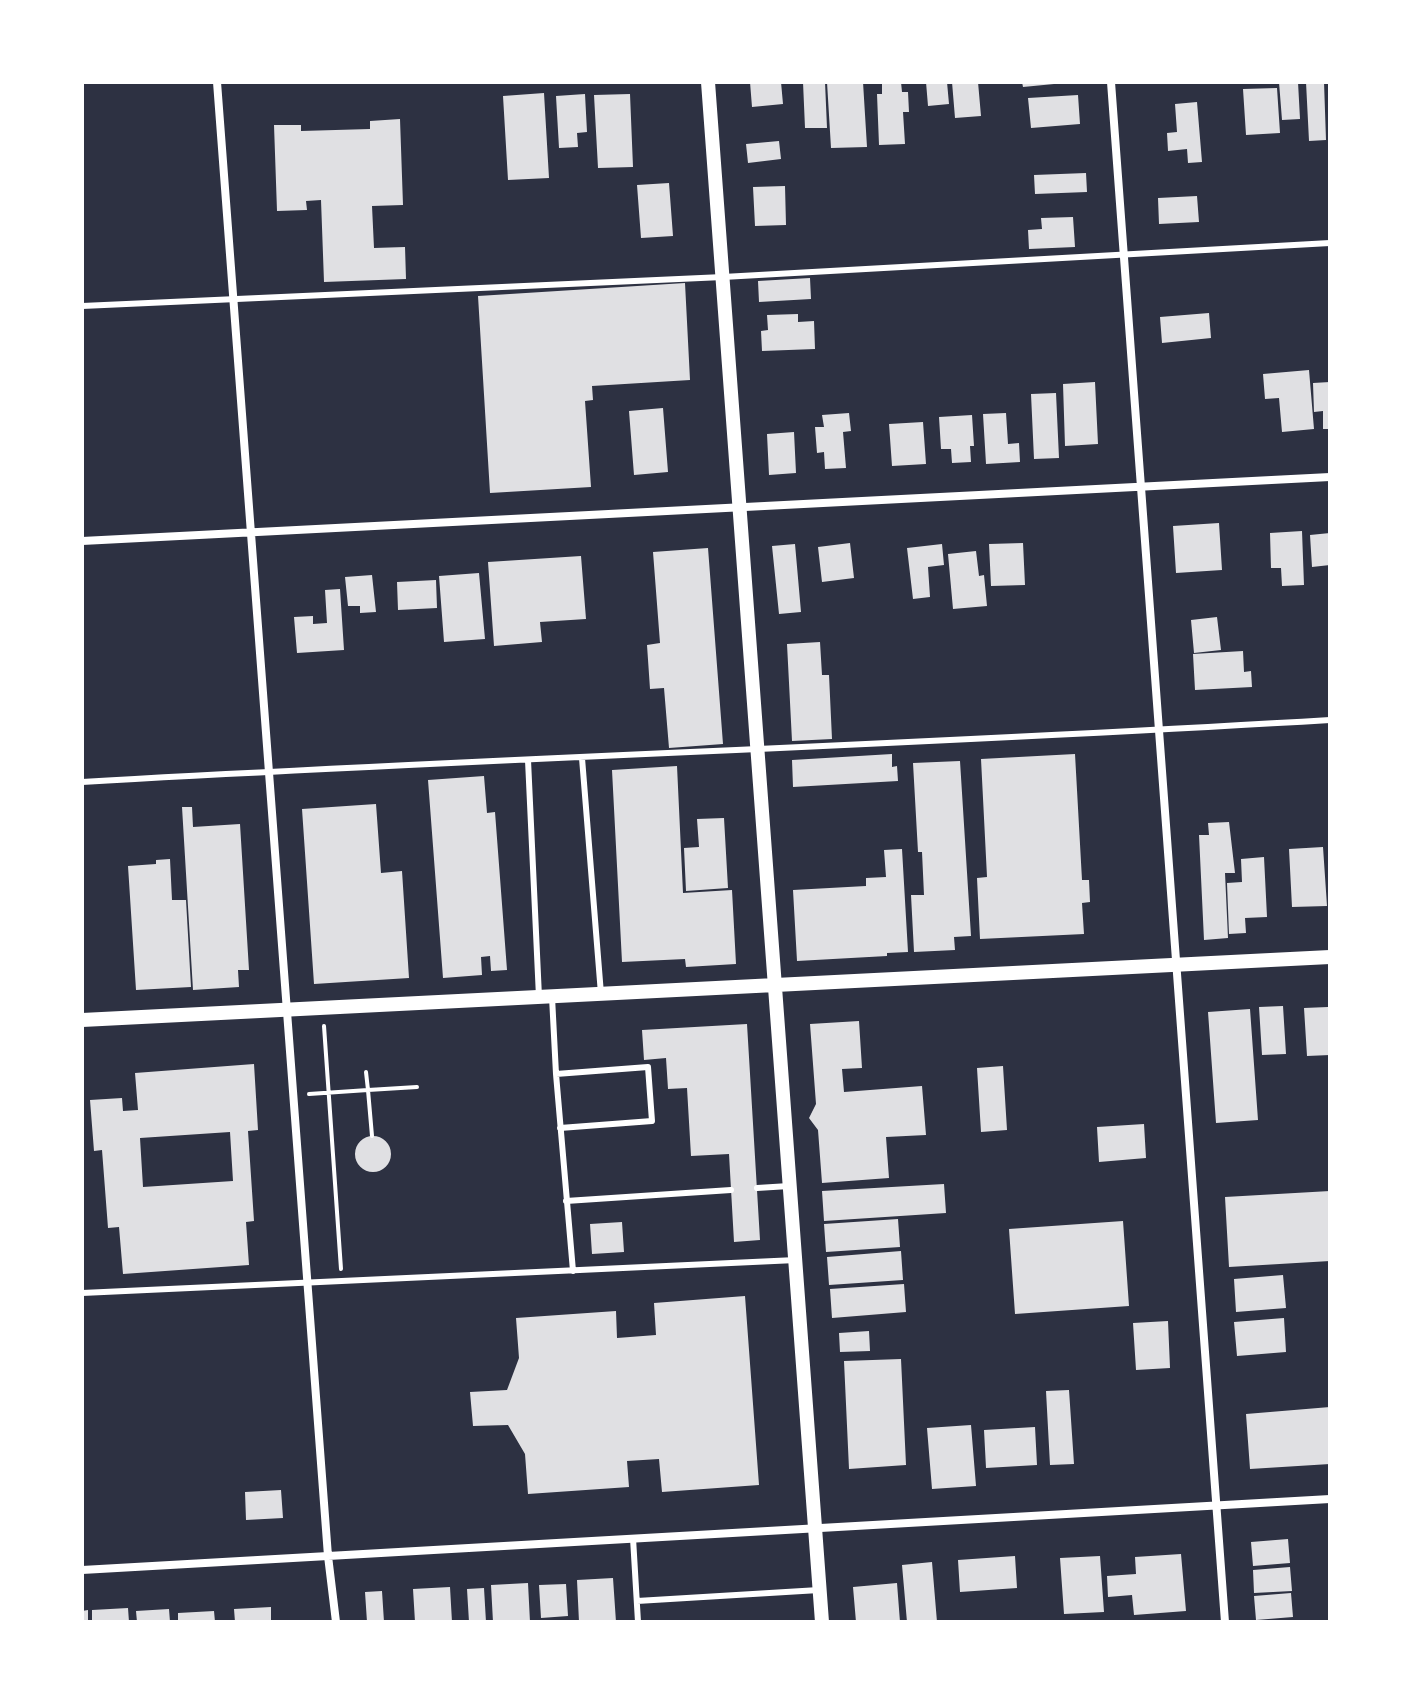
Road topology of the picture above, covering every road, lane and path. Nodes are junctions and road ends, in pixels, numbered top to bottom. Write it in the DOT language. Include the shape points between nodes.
graph roads {
  1 [pos="217,82"];
  2 [pos="708,82"];
  3 [pos="1111,82"];
  4 [pos="1330,243"];
  5 [pos="1124,255"];
  6 [pos="723,277"];
  7 [pos="233,298"];
  8 [pos="82,306"];
  9 [pos="1330,477"];
  10 [pos="1140,487"];
  11 [pos="740,507"];
  12 [pos="251,532"];
  13 [pos="82,541"];
  14 [pos="1330,720"];
  15 [pos="1159,730"];
  16 [pos="759,751"];
  17 [pos="582,758"];
  18 [pos="528,760"];
  19 [pos="269,771"];
  20 [pos="82,782"];
  21 [pos="1330,957"];
  22 [pos="1176,965"];
  23 [pos="777,985"];
  24 [pos="601,994"];
  25 [pos="546,997"];
  26 [pos="323,1008"];
  27 [pos="287,1010"];
  28 [pos="82,1020"];
  29 [pos="366,1072"];
  30 [pos="556,1074"];
  31 [pos="417,1087"];
  32 [pos="368,1090"];
  33 [pos="328,1093"];
  34 [pos="293,1095"];
  35 [pos="560,1128"];
  36 [pos="372,1136"];
  37 [pos="791,1186"];
  38 [pos="757,1188"];
  39 [pos="731,1190"];
  40 [pos="566,1201"];
  41 [pos="796,1260"];
  42 [pos="573,1271"];
  43 [pos="342,1283"];
  44 [pos="308,1284"];
  45 [pos="82,1293"];
  46 [pos="1330,1499"];
  47 [pos="1217,1504"];
  48 [pos="815,1529"];
  49 [pos="633,1538"];
  50 [pos="328,1556"];
  51 [pos="82,1570"];
  52 [pos="819,1590"];
  53 [pos="637,1601"];
  54 [pos="336,1622"];
  55 [pos="638,1622"];
  56 [pos="822,1622"];
  57 [pos="1225,1622"];
  1 -- 7 [label="street"];
  2 -- 6 [label="street"];
  3 -- 5 [label="street"];
  4 -- 5 [label="lane"];
  5 -- 6 [label="lane"];
  5 -- 10 [label="street"];
  6 -- 7 [label="lane"];
  6 -- 11 [label="street"];
  7 -- 8 [label="lane"];
  7 -- 12 [label="street"];
  9 -- 10 [label="street"];
  10 -- 11 [label="street"];
  10 -- 15 [label="street"];
  11 -- 12 [label="street"];
  11 -- 16 [label="street"];
  12 -- 13 [label="street"];
  12 -- 19 [label="street"];
  14 -- 15 [label="lane"];
  15 -- 16 [label="lane"];
  15 -- 22 [label="street"];
  16 -- 17 [label="lane"];
  16 -- 23 [label="street"];
  17 -- 18 [label="lane"];
  17 -- 24 [label="lane"];
  18 -- 19 [label="lane"];
  18 -- 25 [label="lane"];
  19 -- 20 [label="lane"];
  19 -- 27 [label="street"];
  21 -- 22 [label="street"];
  22 -- 23 [label="street"];
  22 -- 47 [label="street"];
  23 -- 24 [label="street"];
  23 -- 37 [label="street"];
  24 -- 25 [label="street"];
  25 -- 26 [label="street"];
  25 -- 30 [label="lane"];
  26 -- 27 [label="street"];
  26 -- 33 [label="path"];
  27 -- 28 [label="street"];
  27 -- 34 [label="street"];
  29 -- 32 [label="path"];
  30 -- 35 [label="lane"];
  30 -- 35 [label="lane" via="648,1067 649,1080 652,1121"];
  31 -- 32 [label="path"];
  32 -- 33 [label="path"];
  32 -- 36 [label="path"];
  33 -- 34 [label="path"];
  33 -- 43 [label="path"];
  34 -- 44 [label="street"];
  35 -- 40 [label="lane"];
  37 -- 38 [label="lane"];
  37 -- 41 [label="street"];
  39 -- 40 [label="lane"];
  40 -- 42 [label="lane"];
  41 -- 42 [label="lane"];
  41 -- 48 [label="street"];
  42 -- 43 [label="lane"];
  43 -- 44 [label="lane"];
  44 -- 45 [label="lane"];
  44 -- 50 [label="street"];
  46 -- 47 [label="street"];
  47 -- 48 [label="street"];
  47 -- 57 [label="street"];
  48 -- 49 [label="street"];
  48 -- 52 [label="street"];
  49 -- 50 [label="street"];
  49 -- 53 [label="lane"];
  50 -- 51 [label="street"];
  50 -- 54 [label="street"];
  52 -- 53 [label="lane"];
  52 -- 56 [label="street"];
  53 -- 55 [label="lane"];
}
